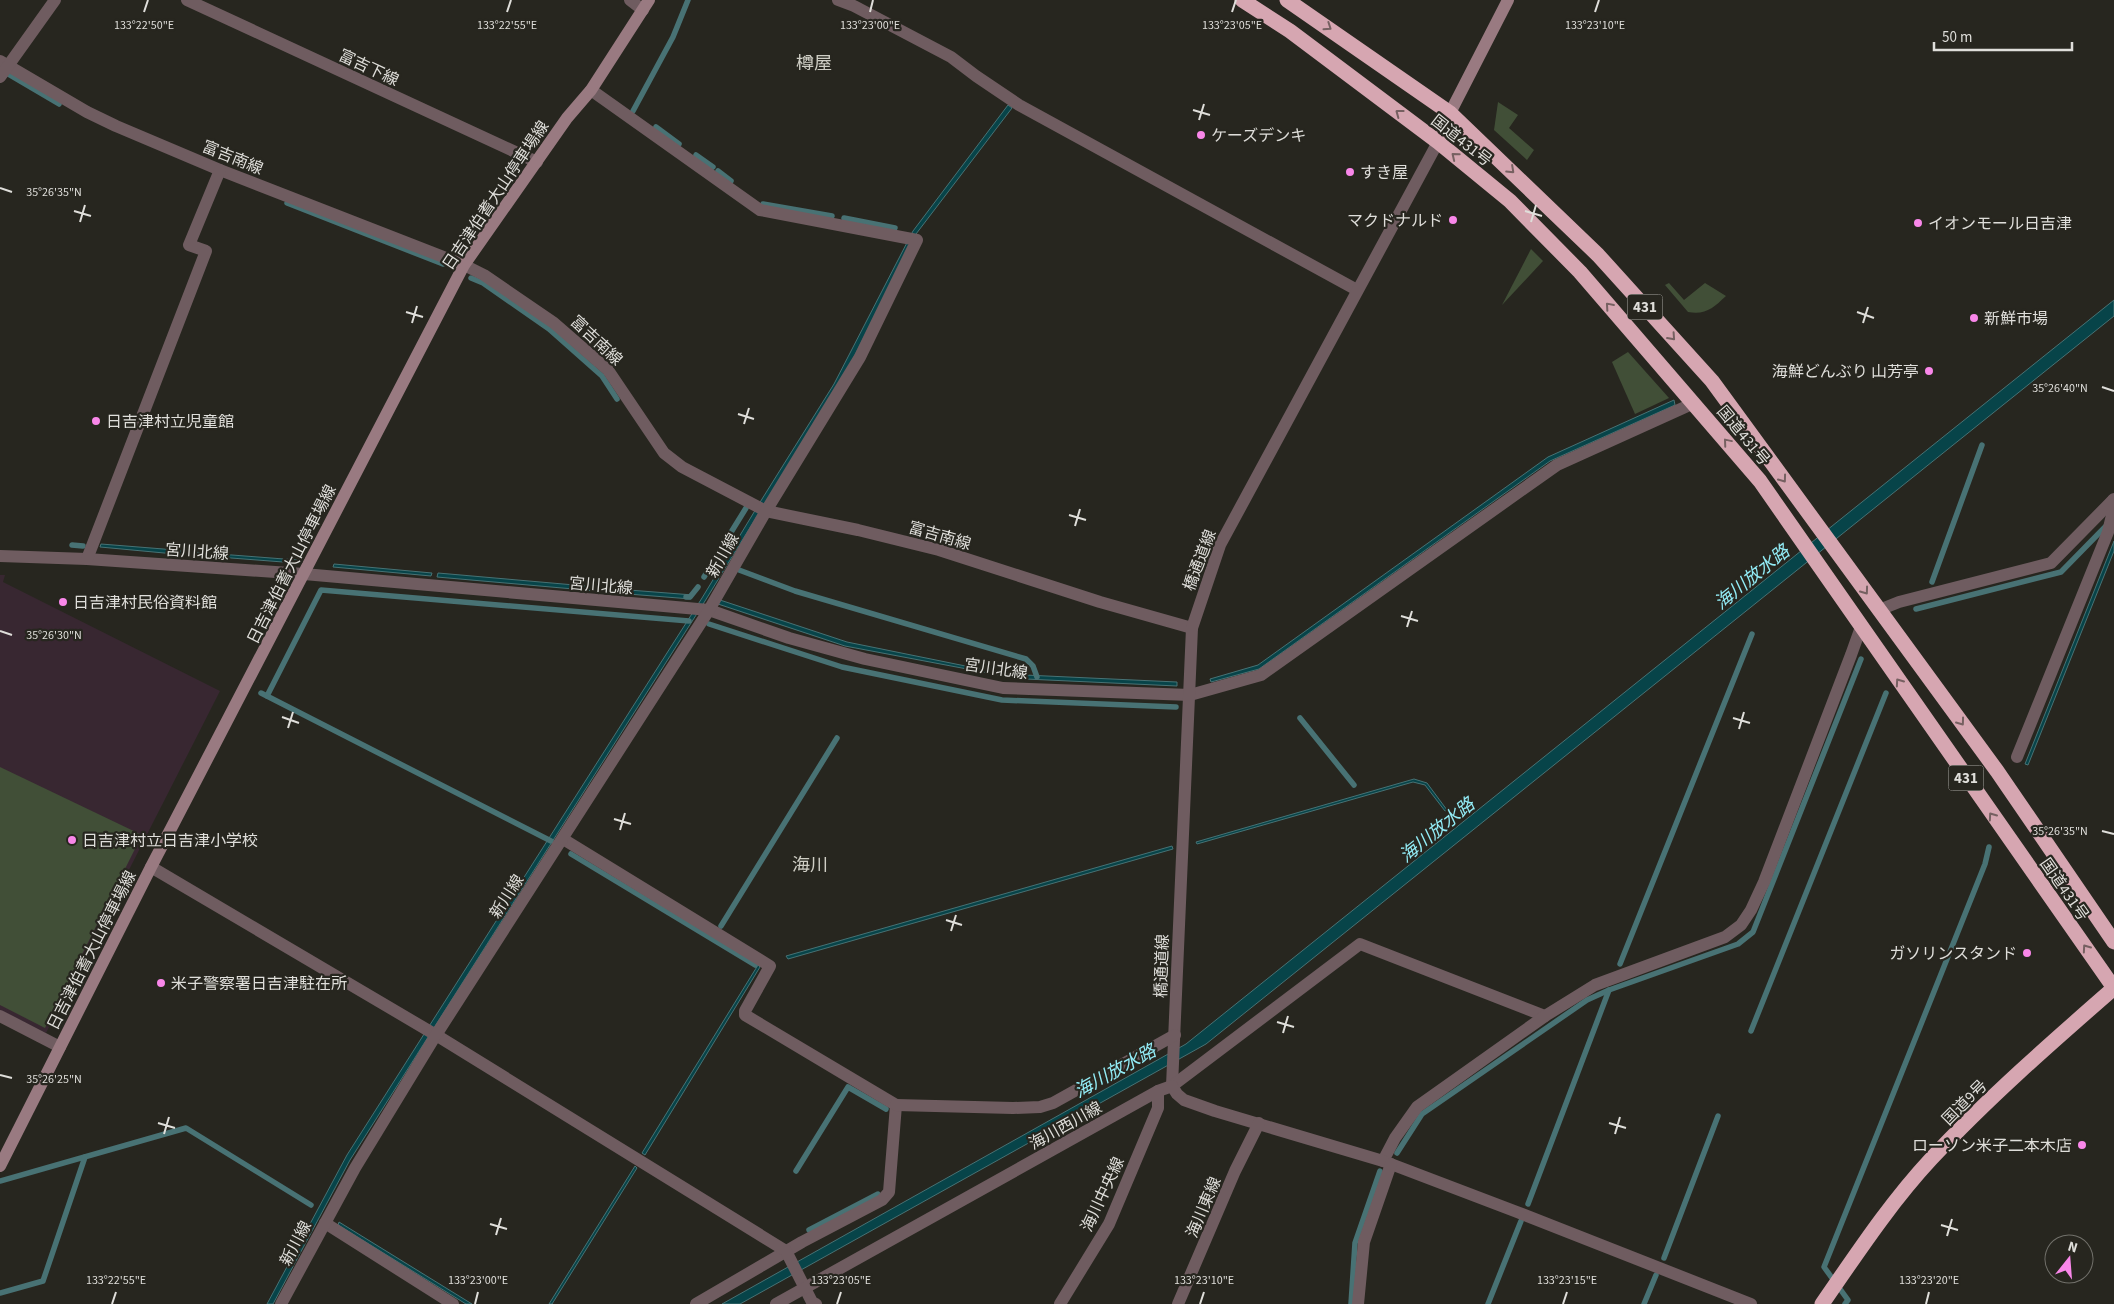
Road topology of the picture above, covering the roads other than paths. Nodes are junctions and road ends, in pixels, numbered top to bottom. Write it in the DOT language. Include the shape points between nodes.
graph roads {
  1 [pos="55,0"];
  2 [pos="188,0"];
  3 [pos="630,0"];
  4 [pos="838,0"];
  5 [pos="1242,0"];
  6 [pos="1287,0"];
  7 [pos="1508,0"];
  8 [pos="646,5"];
  9 [pos="4,63"];
  10 [pos="0,78"];
  11 [pos="591,90"];
  12 [pos="1450,113"];
  13 [pos="1438,142"];
  14 [pos="537,162"];
  15 [pos="220,170"];
  16 [pos="464,265"];
  17 [pos="1357,290"];
  18 [pos="1694,403"];
  19 [pos="2113,500"];
  20 [pos="766,511"];
  21 [pos="0,556"];
  22 [pos="87,560"];
  23 [pos="304,574"];
  24 [pos="709,610"];
  25 [pos="1879,610"];
  26 [pos="1861,627"];
  27 [pos="1192,628"];
  28 [pos="1190,695"];
  29 [pos="2017,757"];
  30 [pos="563,839"];
  31 [pos="151,867"];
  32 [pos="2114,942"];
  33 [pos="2114,988"];
  34 [pos="0,1016"];
  35 [pos="1544,1016"];
  36 [pos="436,1035"];
  37 [pos="1175,1038"];
  38 [pos="60,1047"];
  39 [pos="1172,1086"];
  40 [pos="1158,1091"];
  41 [pos="896,1105"];
  42 [pos="1259,1123"];
  43 [pos="1387,1162"];
  44 [pos="0,1166"];
  45 [pos="325,1223"];
  46 [pos="788,1254"];
  47 [pos="804,1285"];
  48 [pos="281,1304"];
  49 [pos="453,1304"];
  50 [pos="696,1304"];
  51 [pos="776,1304"];
  52 [pos="816,1304"];
  53 [pos="1060,1304"];
  54 [pos="1178,1304"];
  55 [pos="1358,1304"];
  56 [pos="1751,1304"];
  57 [pos="1822,1304"];
  1 -- 9 [label="street"];
  2 -- 14 [label="street, 富吉下線"];
  3 -- 8 [label="street"];
  4 -- 17 [label="street" via="951,57 1020,105"];
  13 -- 5 [label="highway, 国道431号 / 431, one-way" via="1290,31"];
  6 -- 12 [label="highway, 国道431号 / 431, one-way"];
  7 -- 12 [label="main road"];
  8 -- 11 [label="main road, 日吉津伯耆大山停車場線"];
  9 -- 10 [label="street"];
  9 -- 15 [label="street, 富吉南線" via="87,112"];
  11 -- 14 [label="main road, 日吉津伯耆大山停車場線"];
  11 -- 20 [label="street, 新川線" via="760,210 917,240 860,357"];
  12 -- 13 [label="main road"];
  12 -- 25 [label="highway, 国道431号 / 431, one-way" via="1598,255 1712,381"];
  13 -- 17 [label="street, 橋通道線"];
  18 -- 13 [label="highway, 国道431号 / 431, one-way" via="1580,272 1510,201"];
  14 -- 16 [label="main road, 日吉津伯耆大山停車場線"];
  15 -- 16 [label="street, 富吉南線"];
  15 -- 22 [label="street" via="189,245 206,251"];
  16 -- 20 [label="street, 富吉南線" via="554,323 608,370 664,453 682,467"];
  16 -- 23 [label="main road, 日吉津伯耆大山停車場線"];
  17 -- 27 [label="street, 橋通道線" via="1220,545"];
  26 -- 18 [label="highway, 国道431号 / 431, one-way" via="1760,481"];
  18 -- 28 [label="street, 宮川北線" via="1557,465 1261,675"];
  19 -- 25 [label="street" via="2051,563"];
  19 -- 29 [label="street" via="2108,532"];
  20 -- 24 [label="street, 新川線"];
  20 -- 27 [label="street, 富吉南線" via="939,550"];
  21 -- 22 [label="street, 宮川北線"];
  22 -- 23 [label="street, 宮川北線"];
  23 -- 24 [label="street, 宮川北線"];
  23 -- 31 [label="main road, 日吉津伯耆大山停車場線"];
  24 -- 28 [label="street, 宮川北線" via="789,638 865,659 1003,688"];
  24 -- 30 [label="street, 新川線"];
  25 -- 32 [label="highway, 国道431号 / 431, one-way" via="1997,770"];
  33 -- 26 [label="highway, 国道431号 / 431, one-way"];
  26 -- 35 [label="street" via="1764,882 1741,925 1725,937 1594,985"];
  27 -- 28 [label="street, 橋通道線"];
  28 -- 37 [label="street, 橋通道線"];
  30 -- 36 [label="street, 新川線"];
  30 -- 41 [label="street" via="770,966 745,1015"];
  31 -- 36 [label="street"];
  31 -- 38 [label="main road, 日吉津伯耆大山停車場線"];
  33 -- 57 [label="highway, 国道9号" via="2015,1076 1930,1160 1876,1227"];
  34 -- 38 [label="street"];
  35 -- 39 [label="street, 海川西川線" via="1360,944"];
  35 -- 43 [label="street" via="1417,1107 1395,1138"];
  36 -- 45 [label="street, 新川線"];
  36 -- 46 [label="street"];
  37 -- 39 [label="street, 橋通道線"];
  37 -- 41 [label="street" via="1040,1107"];
  38 -- 44 [label="main road, 日吉津伯耆大山停車場線"];
  39 -- 40 [label="street, 海川西川線"];
  39 -- 42 [label="street" via="1184,1100"];
  40 -- 47 [label="street, 海川西川線"];
  40 -- 53 [label="street, 海川中央線" via="1158,1108 1109,1224"];
  41 -- 46 [label="street" via="889,1192 882,1200"];
  42 -- 43 [label="street"];
  42 -- 54 [label="street, 海川東線"];
  43 -- 55 [label="street" via="1364,1242"];
  43 -- 56 [label="street"];
  45 -- 48 [label="street, 新川線"];
  45 -- 49 [label="street"];
  46 -- 47 [label="street"];
  46 -- 50 [label="street"];
  47 -- 51 [label="street, 海川西川線"];
  47 -- 52 [label="street"];
}
